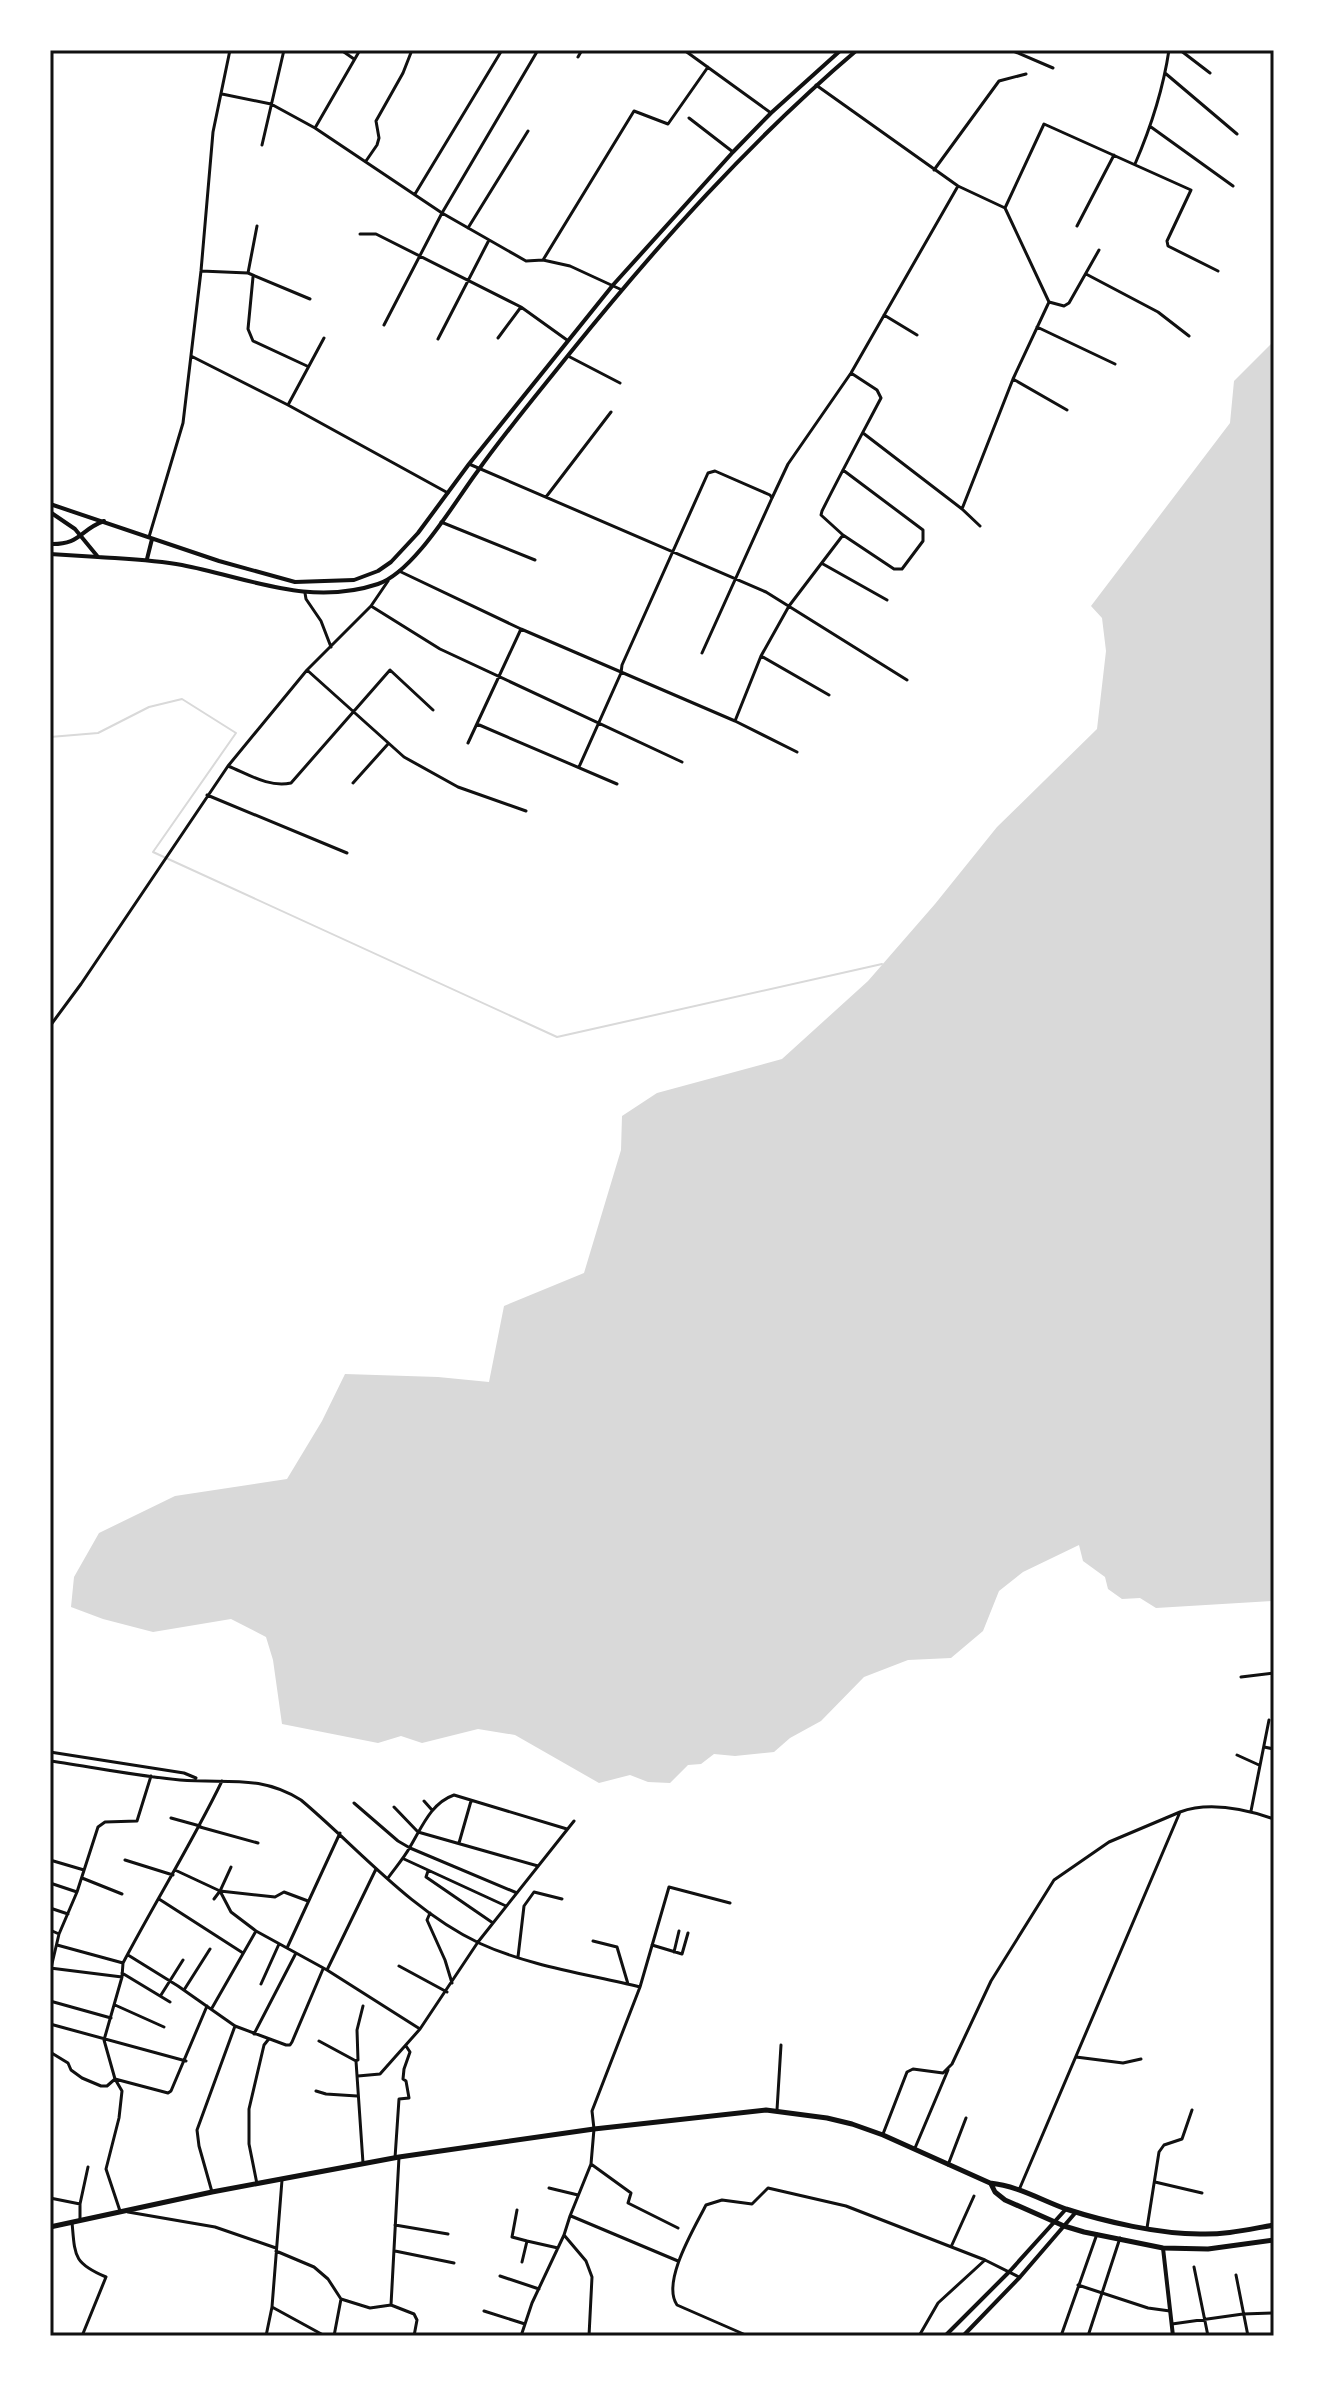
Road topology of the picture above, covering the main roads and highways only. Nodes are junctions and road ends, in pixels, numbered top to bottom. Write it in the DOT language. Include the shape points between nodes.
graph roads {
  1 [pos="841,50"];
  2 [pos="857,50"];
  3 [pos="820,69"];
  4 [pos="827,77"];
  5 [pos="50,504"];
  6 [pos="50,512"];
  7 [pos="104,521"];
  8 [pos="81,536"];
  9 [pos="150,538"];
  10 [pos="50,544"];
  11 [pos="50,554"];
  12 [pos="98,557"];
  13 [pos="146,560"];
  14 [pos="990,2183"];
  15 [pos="1066,2209"];
  16 [pos="1076,2212"];
  17 [pos="1055,2222"];
  18 [pos="1274,2225"];
  19 [pos="1064,2226"];
  20 [pos="50,2227"];
  21 [pos="1274,2240"];
  22 [pos="1163,2248"];
  23 [pos="945,2336"];
  24 [pos="963,2336"];
  25 [pos="1173,2336"];
  1 -- 3 [label="main road"];
  2 -- 4 [label="main road"];
  3 -- 4 [label="main road"];
  3 -- 9 [label="main road" via="733,152 613,285 391,562 354,580 295,582"];
  4 -- 13 [label="main road" via="748,151 622,290 441,522 389,579 337,592 305,593"];
  5 -- 7 [label="main road"];
  6 -- 8 [label="main road"];
  7 -- 8 [label="main road"];
  7 -- 9 [label="main road"];
  8 -- 10 [label="main road" via="70,543"];
  8 -- 12 [label="main road"];
  9 -- 13 [label="main road"];
  11 -- 12 [label="main road"];
  12 -- 13 [label="main road"];
  14 -- 15 [label="highway"];
  14 -- 17 [label="highway" via="1005,2200"];
  14 -- 20 [label="highway" via="883,2135 777,2110 594,2129 397,2158"];
  15 -- 16 [label="highway"];
  15 -- 17 [label="main road"];
  16 -- 18 [label="highway" via="1200,2234"];
  16 -- 19 [label="main road"];
  17 -- 19 [label="highway"];
  17 -- 23 [label="main road"];
  19 -- 22 [label="highway"];
  19 -- 24 [label="main road"];
  21 -- 22 [label="highway" via="1208,2249"];
  22 -- 25 [label="main road"];
}
